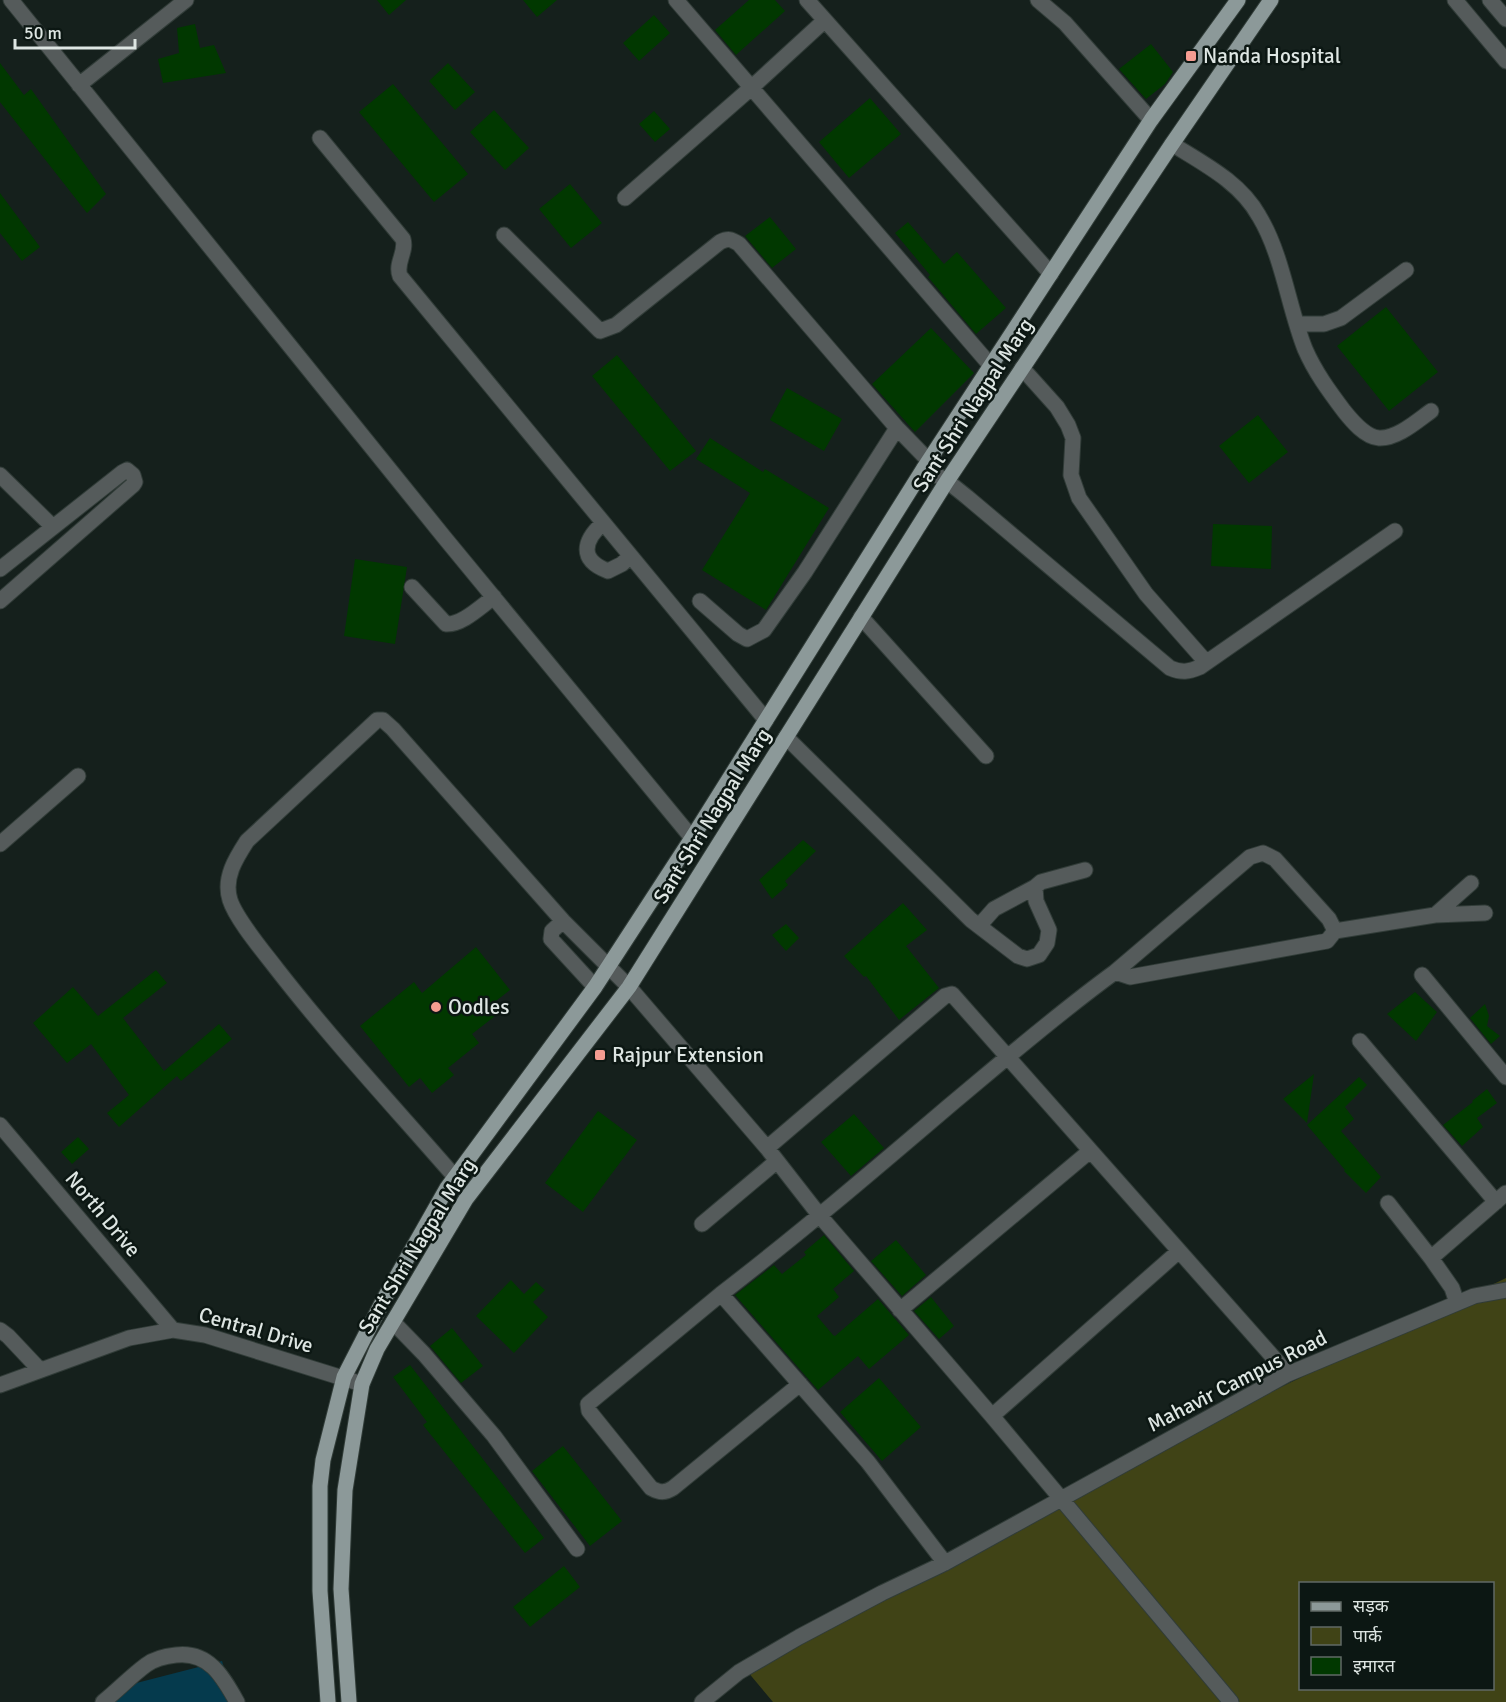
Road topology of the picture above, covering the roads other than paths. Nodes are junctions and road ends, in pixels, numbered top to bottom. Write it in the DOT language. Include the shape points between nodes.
graph roads {
  1 [pos="11,0"];
  2 [pos="186,0"];
  3 [pos="676,0"];
  4 [pos="807,0"];
  5 [pos="1038,0"];
  6 [pos="1238,0"];
  7 [pos="1271,0"];
  8 [pos="1455,0"];
  9 [pos="1490,0"];
  10 [pos="1506,19"];
  11 [pos="824,21"];
  12 [pos="1506,61"];
  13 [pos="79,85"];
  14 [pos="751,88"];
  15 [pos="1151,120"];
  16 [pos="320,138"];
  17 [pos="1172,144"];
  18 [pos="625,198"];
  19 [pos="504,235"];
  20 [pos="1406,270"];
  21 [pos="1051,274"];
  22 [pos="1297,324"];
  23 [pos="990,366"];
  24 [pos="1022,368"];
  25 [pos="964,407"];
  26 [pos="1431,411"];
  27 [pos="987,422"];
  28 [pos="897,429"];
  29 [pos="926,464"];
  30 [pos="0,475"];
  31 [pos="947,481"];
  32 [pos="603,523"];
  33 [pos="52,526"];
  34 [pos="1395,531"];
  35 [pos="630,556"];
  36 [pos="0,568"];
  37 [pos="412,587"];
  38 [pos="494,597"];
  39 [pos="0,601"];
  40 [pos="700,601"];
  41 [pos="861,618"];
  42 [pos="1206,662"];
  43 [pos="766,720"];
  44 [pos="786,737"];
  45 [pos="986,756"];
  46 [pos="78,776"];
  47 [pos="692,838"];
  48 [pos="0,844"];
  49 [pos="1085,870"];
  50 [pos="1470,883"];
  51 [pos="1035,887"];
  52 [pos="1485,913"];
  53 [pos="1435,915"];
  54 [pos="563,921"];
  55 [pos="979,926"];
  56 [pos="1335,931"];
  57 [pos="609,966"];
  58 [pos="1114,972"];
  59 [pos="1422,975"];
  60 [pos="595,987"];
  61 [pos="629,987"];
  62 [pos="1360,1041"];
  63 [pos="1009,1056"];
  64 [pos="1506,1077"];
  65 [pos="0,1125"];
  66 [pos="767,1148"];
  67 [pos="1090,1151"];
  68 [pos="777,1161"];
  69 [pos="455,1177"];
  70 [pos="1501,1198"];
  71 [pos="1388,1203"];
  72 [pos="820,1216"];
  73 [pos="702,1224"];
  74 [pos="1179,1251"];
  75 [pos="1431,1258"];
  76 [pos="1506,1290"];
  77 [pos="721,1294"];
  78 [pos="1457,1304"];
  79 [pos="900,1310"];
  80 [pos="393,1323"];
  81 [pos="0,1330"];
  82 [pos="173,1330"];
  83 [pos="40,1370"];
  84 [pos="1288,1374"];
  85 [pos="344,1377"];
  86 [pos="362,1384"];
  87 [pos="800,1384"];
  88 [pos="0,1385"];
  89 [pos="992,1416"];
  90 [pos="1060,1499"];
  91 [pos="577,1549"];
  92 [pos="945,1563"];
  93 [pos="103,1702"];
  94 [pos="237,1702"];
  95 [pos="328,1702"];
  96 [pos="349,1702"];
  97 [pos="702,1702"];
  98 [pos="1231,1702"];
  1 -- 13 [label="street"];
  2 -- 13 [label="street"];
  3 -- 14 [label="street"];
  4 -- 11 [label="street"];
  5 -- 15 [label="street" via="1065,23"];
  6 -- 15 [label="main road, Sant Shri Nagpal Marg"];
  7 -- 17 [label="main road, Sant Shri Nagpal Marg"];
  8 -- 12 [label="street"];
  9 -- 10 [label="street"];
  11 -- 14 [label="street"];
  11 -- 21 [label="street"];
  13 -- 38 [label="street"];
  14 -- 18 [label="street"];
  14 -- 23 [label="street"];
  15 -- 21 [label="main road, Sant Shri Nagpal Marg"];
  16 -- 32 [label="street" via="403,239 400,276"];
  17 -- 22 [label="street" via="1226,179 1258,213 1269,233"];
  17 -- 24 [label="main road, Sant Shri Nagpal Marg"];
  19 -- 28 [label="street" via="600,331 616,325 720,242 732,239"];
  20 -- 22 [label="street" via="1341,318 1324,324"];
  21 -- 23 [label="main road, Sant Shri Nagpal Marg"];
  22 -- 26 [label="street" via="1323,383 1347,415 1371,436 1390,436"];
  23 -- 25 [label="main road, Sant Shri Nagpal Marg"];
  24 -- 27 [label="main road, Sant Shri Nagpal Marg"];
  24 -- 42 [label="street" via="1068,425 1072,438 1071,475 1079,498 1146,594"];
  25 -- 27 [label="main road" via="963,414 970,425"];
  25 -- 29 [label="main road, Sant Shri Nagpal Marg"];
  27 -- 31 [label="main road, Sant Shri Nagpal Marg"];
  28 -- 29 [label="street"];
  28 -- 40 [label="street" via="764,630 747,639"];
  29 -- 31 [label="street"];
  29 -- 43 [label="main road, Sant Shri Nagpal Marg"];
  30 -- 33 [label="street"];
  31 -- 41 [label="main road, Sant Shri Nagpal Marg"];
  31 -- 42 [label="street" via="1170,668 1190,672"];
  32 -- 35 [label="street"];
  32 -- 35 [label="street" via="586,543 595,566 608,571"];
  33 -- 36 [label="street"];
  33 -- 39 [label="street" via="123,472 127,470 133,475 134,484"];
  34 -- 42 [label="street"];
  35 -- 43 [label="street"];
  37 -- 38 [label="street" via="446,624 462,620"];
  38 -- 47 [label="street"];
  41 -- 44 [label="main road, Sant Shri Nagpal Marg"];
  41 -- 45 [label="street"];
  43 -- 47 [label="main road, Sant Shri Nagpal Marg"];
  44 -- 55 [label="street"];
  44 -- 61 [label="main road, Sant Shri Nagpal Marg"];
  46 -- 48 [label="street"];
  47 -- 57 [label="main road, Sant Shri Nagpal Marg"];
  49 -- 51 [label="street"];
  50 -- 53 [label="street"];
  51 -- 55 [label="street" via="994,909"];
  51 -- 55 [label="street" via="1036,901 1049,930 1039,955 1028,959 1018,956"];
  52 -- 53 [label="street"];
  53 -- 56 [label="street"];
  54 -- 57 [label="street"];
  54 -- 60 [label="street" via="552,931 550,939"];
  54 -- 69 [label="street" via="383,720 377,720 247,841 236,858 227,883 230,900 250,933 314,1016"];
  56 -- 58 [label="street" via="1327,941 1241,958 1130,977"];
  56 -- 58 [label="street" via="1275,859 1263,853 1250,857"];
  57 -- 60 [label="main road, Sant Shri Nagpal Marg"];
  57 -- 61 [label="street"];
  58 -- 63 [label="street"];
  59 -- 64 [label="street"];
  60 -- 69 [label="main road, Sant Shri Nagpal Marg"];
  61 -- 66 [label="street"];
  61 -- 80 [label="main road, Sant Shri Nagpal Marg" via="466,1199"];
  62 -- 70 [label="street"];
  63 -- 66 [label="street" via="955,996 948,994"];
  63 -- 67 [label="street"];
  63 -- 72 [label="street"];
  65 -- 82 [label="street, North Drive"];
  66 -- 68 [label="street"];
  67 -- 74 [label="street"];
  67 -- 79 [label="street"];
  68 -- 72 [label="street"];
  68 -- 73 [label="street"];
  69 -- 85 [label="main road, Sant Shri Nagpal Marg"];
  70 -- 75 [label="street"];
  71 -- 75 [label="street"];
  72 -- 77 [label="street"];
  72 -- 79 [label="street"];
  74 -- 84 [label="street"];
  74 -- 89 [label="street"];
  75 -- 78 [label="street" via="1452,1288"];
  76 -- 78 [label="street, Mahavir Campus Road" via="1474,1296"];
  77 -- 87 [label="street"];
  77 -- 87 [label="street" via="588,1404 589,1411 651,1488 658,1492 673,1488"];
  78 -- 84 [label="street, Mahavir Campus Road"];
  79 -- 89 [label="street"];
  80 -- 86 [label="main road, Sant Shri Nagpal Marg"];
  80 -- 91 [label="street" via="494,1436"];
  81 -- 83 [label="street"];
  82 -- 83 [label="street, Central Drive" via="129,1338"];
  82 -- 85 [label="street, Central Drive" via="205,1335"];
  83 -- 88 [label="street, Central Drive"];
  84 -- 90 [label="street, Mahavir Campus Road"];
  85 -- 86 [label="street, Central Drive"];
  85 -- 95 [label="main road, Sant Shri Nagpal Marg" via="320,1486 320,1591"];
  86 -- 96 [label="main road, Sant Shri Nagpal Marg" via="345,1490 341,1589"];
  87 -- 92 [label="street" via="868,1462"];
  89 -- 90 [label="street"];
  90 -- 92 [label="street, Mahavir Campus Road"];
  90 -- 98 [label="street"];
  92 -- 97 [label="street, Mahavir Campus Road" via="764,1657"];
  93 -- 94 [label="street" via="147,1664 180,1654 196,1655 210,1663"];
}
